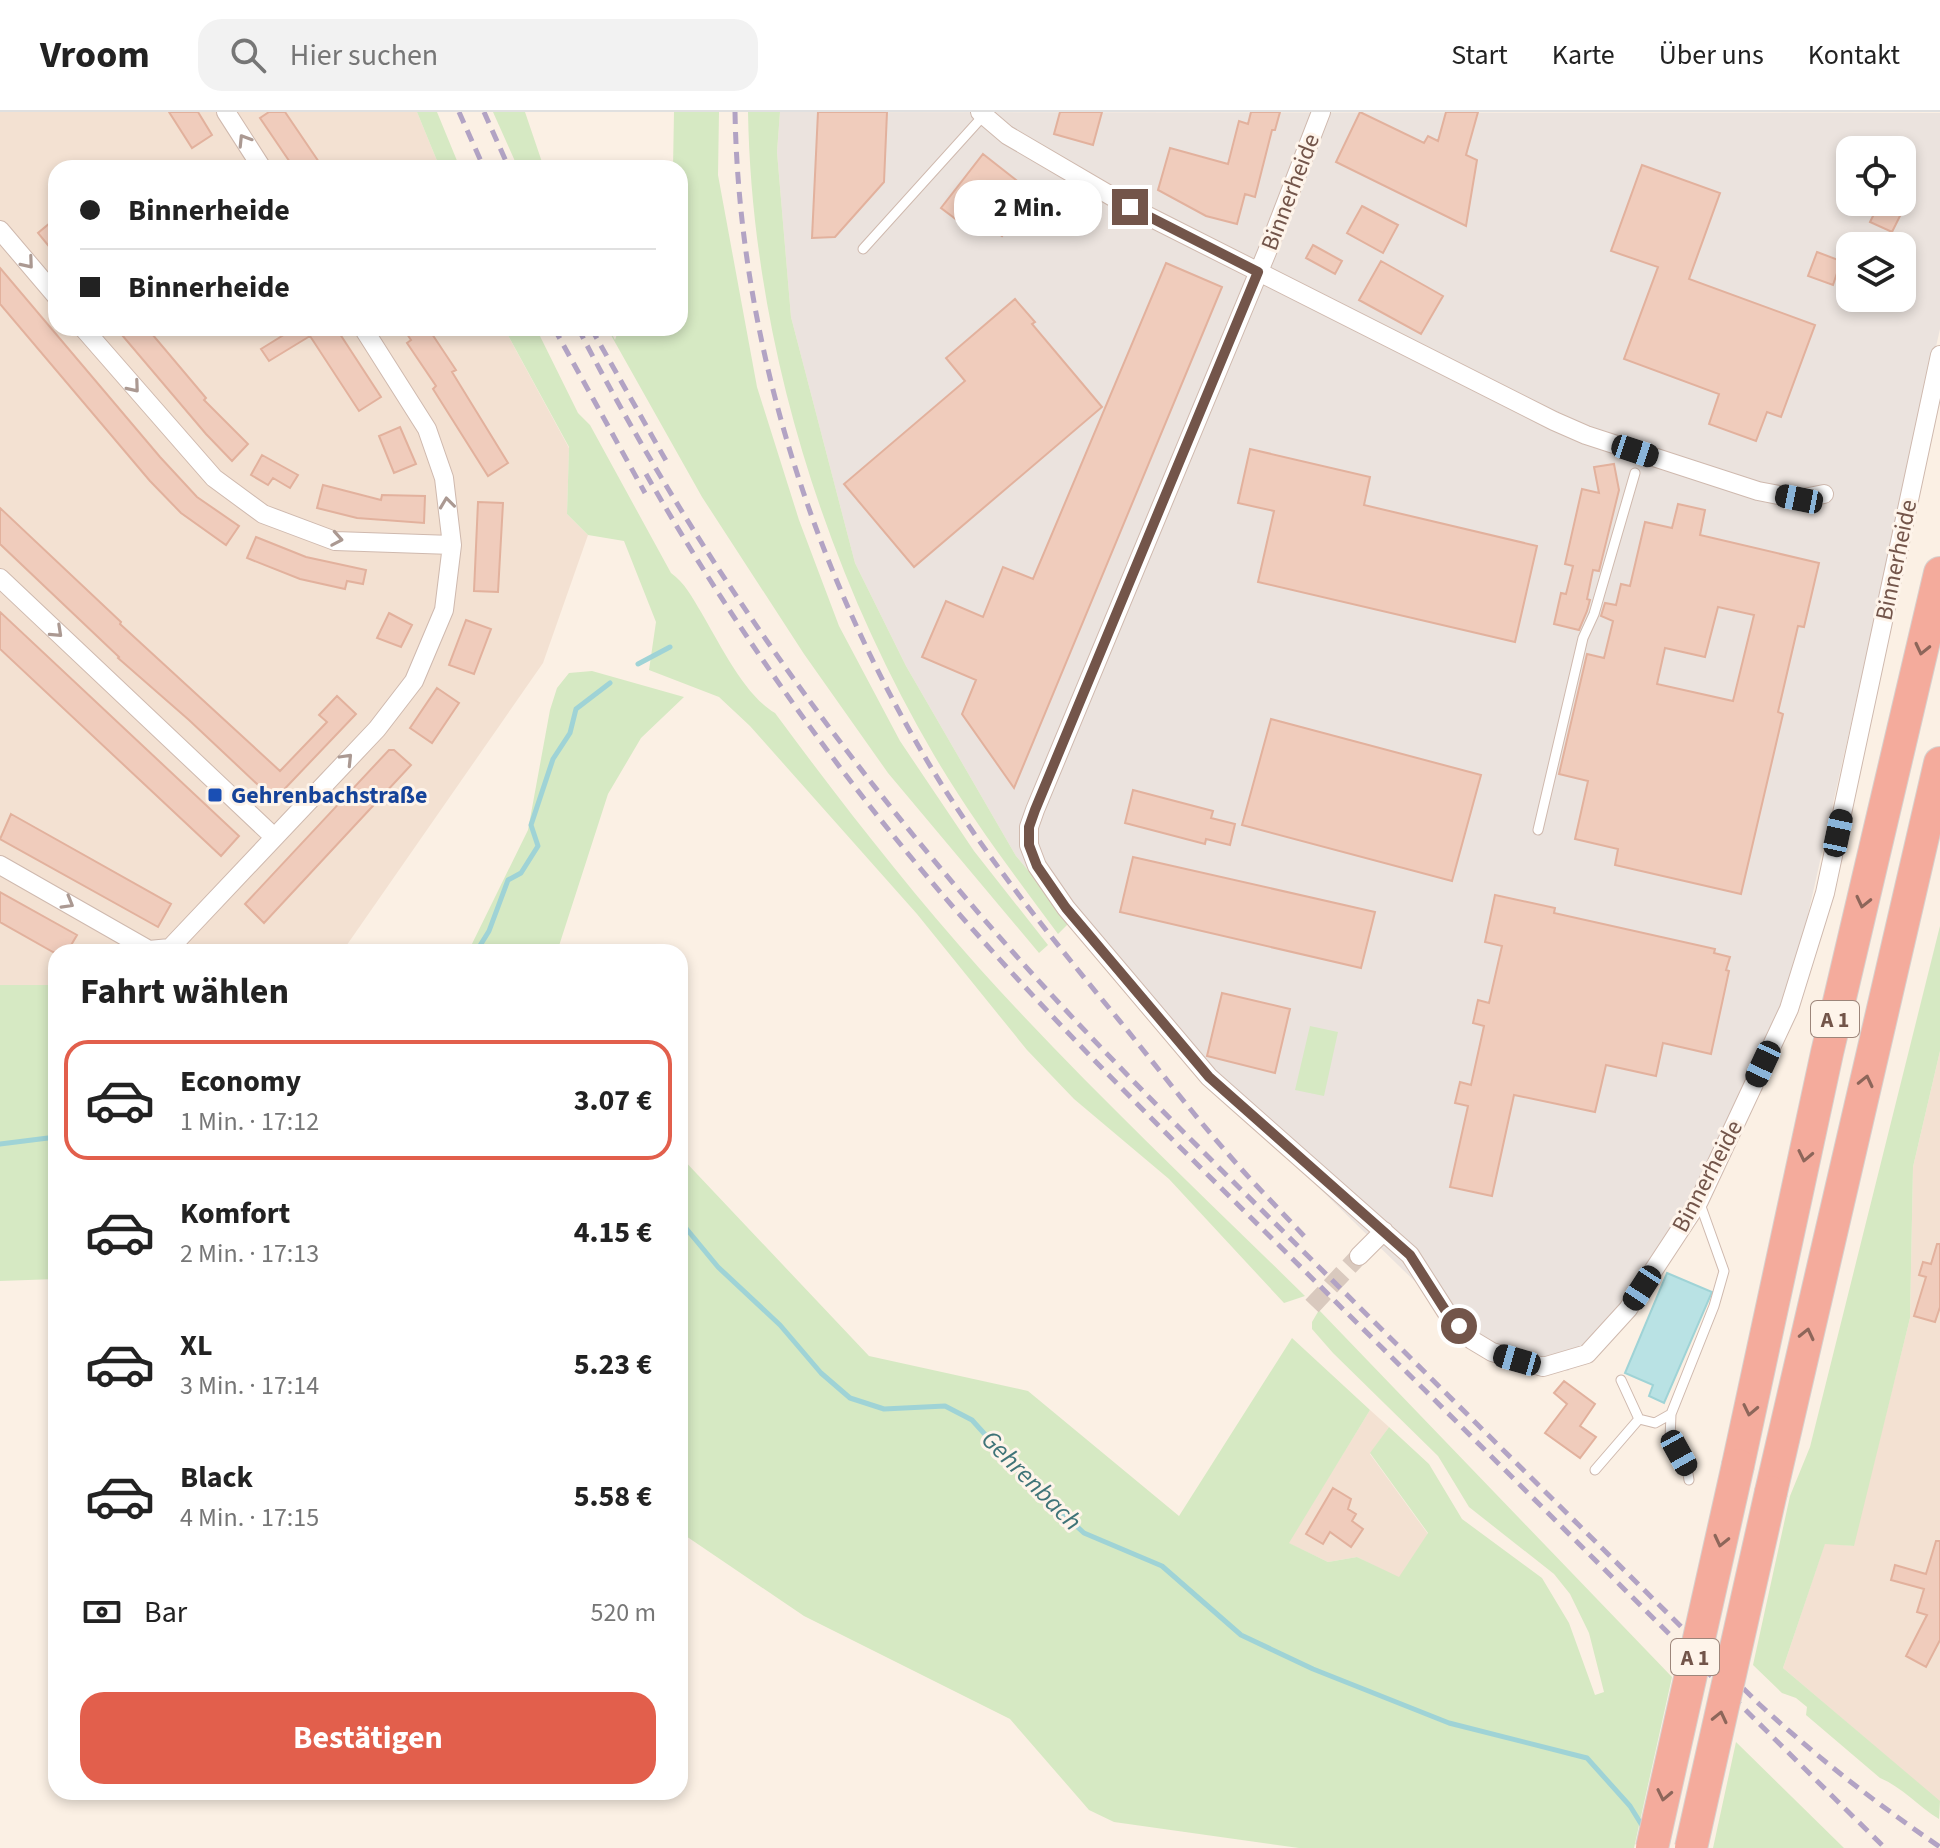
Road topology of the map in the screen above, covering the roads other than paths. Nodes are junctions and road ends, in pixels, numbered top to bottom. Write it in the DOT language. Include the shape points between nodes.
graph roads {
  1 [pos="226,112"];
  2 [pos="1321,112"];
  3 [pos="982,114"];
  4 [pos="257,160"];
  5 [pos="0,230"];
  6 [pos="863,249"];
  7 [pos="1258,272"];
  8 [pos="48,287"];
  9 [pos="90,336"];
  10 [pos="368,336"];
  11 [pos="1940,355"];
  12 [pos="1635,473"];
  13 [pos="1824,494"];
  14 [pos="452,545"];
  15 [pos="1940,573"];
  16 [pos="0,578"];
  17 [pos="1940,763"];
  18 [pos="1538,830"];
  19 [pos="273,836"];
  20 [pos="0,865"];
  21 [pos="138,944"];
  22 [pos="174,944"];
  23 [pos="1699,1201"];
  24 [pos="1384,1231"];
  25 [pos="1359,1256"];
  26 [pos="1621,1380"];
  27 [pos="1671,1414"];
  28 [pos="1639,1419"];
  29 [pos="1595,1470"];
  30 [pos="1689,1480"];
  31 [pos="1652,1848"];
  32 [pos="1691,1848"];
  4 -- 1 [label="street, one-way"];
  2 -- 7 [label="street, Binnerheide"];
  3 -- 6 [label="lane"];
  3 -- 7 [label="street, Binnerheide" via="1007,135 1130,207"];
  5 -- 8 [label="street, one-way"];
  7 -- 13 [label="street, Binnerheide" via="1586,435 1758,491 1799,499"];
  7 -- 24 [label="street, Binnerheide" via="1035,810 1029,845 1066,908 1209,1077"];
  9 -- 14 [label="street, one-way" via="214,478 263,514 335,541"];
  14 -- 10 [label="street, one-way" via="444,478 427,429"];
  11 -- 23 [label="street, Binnerheide" via="1825,893 1789,1009"];
  12 -- 18 [label="lane" via="1583,638"];
  19 -- 14 [label="street, one-way" via="377,729 414,681 444,610"];
  15 -- 31 [label="highway, A 1, one-way, bridge" via="1827,1053"];
  16 -- 19 [label="street, one-way"];
  32 -- 17 [label="highway, A 1, one-way, bridge"];
  22 -- 19 [label="street, one-way"];
  20 -- 21 [label="street, one-way"];
  23 -- 24 [label="street, Binnerheide" via="1628,1309 1587,1354 1543,1367 1492,1352 1472,1340 1447,1313 1410,1255"];
  23 -- 27 [label="lane" via="1724,1271"];
  24 -- 25 [label="street"];
  26 -- 28 [label="lane"];
  27 -- 28 [label="lane" via="1655,1423"];
  27 -- 30 [label="lane" via="1670,1439"];
  28 -- 29 [label="lane"];
}
